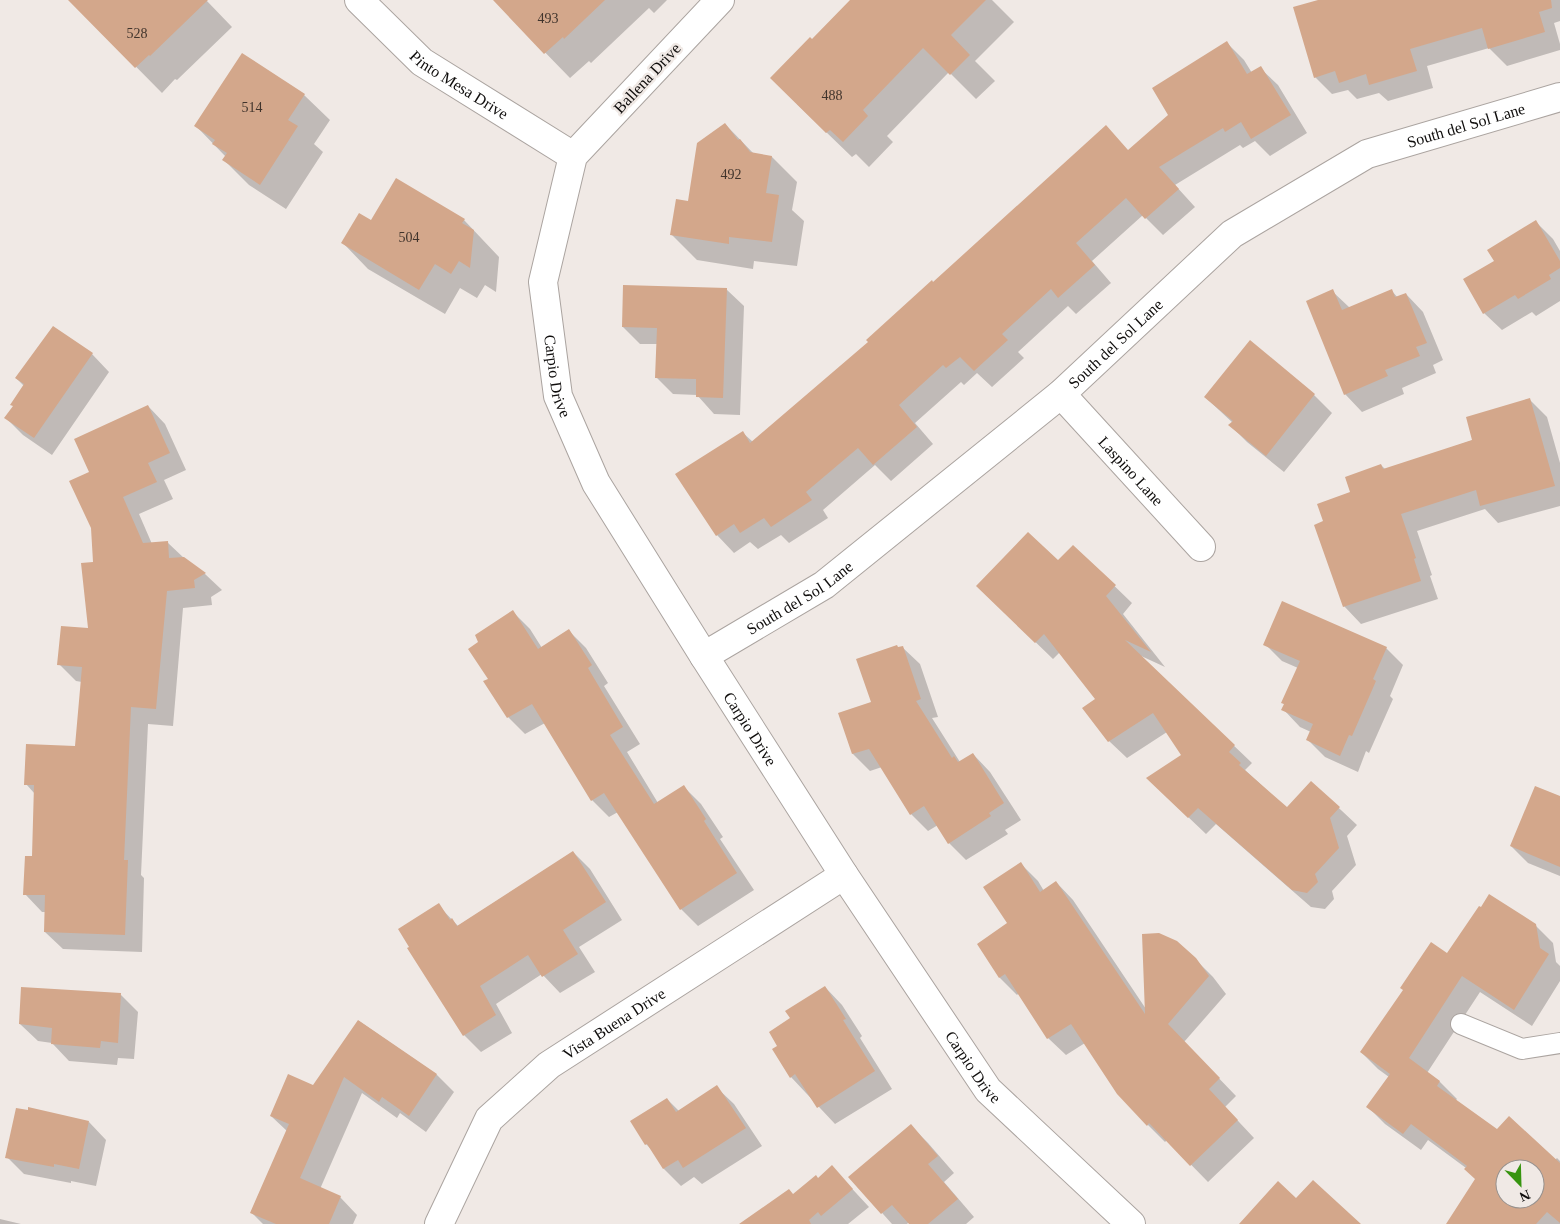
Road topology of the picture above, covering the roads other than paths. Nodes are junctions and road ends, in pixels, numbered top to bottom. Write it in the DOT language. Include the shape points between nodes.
graph roads {
  1 [pos="359,0"];
  2 [pos="720,0"];
  3 [pos="1560,97"];
  4 [pos="573,156"];
  5 [pos="1061,394"];
  6 [pos="1201,547"];
  7 [pos="704,656"];
  8 [pos="844,875"];
  9 [pos="1461,1024"];
  10 [pos="1560,1043"];
  11 [pos="439,1224"];
  12 [pos="1131,1224"];
  1 -- 4 [label="street, Pinto Mesa Drive" via="422,62"];
  2 -- 4 [label="street, Ballena Drive"];
  3 -- 5 [label="street, South del Sol Lane" via="1367,154 1232,234"];
  4 -- 7 [label="street, Carpio Drive" via="542,282 558,396 596,483"];
  5 -- 6 [label="street, Laspino Lane"];
  5 -- 7 [label="street, South del Sol Lane" via="824,585"];
  7 -- 8 [label="street, Carpio Drive"];
  8 -- 11 [label="street, Vista Buena Drive" via="549,1065 489,1119"];
  8 -- 12 [label="street, Carpio Drive" via="988,1090"];
  9 -- 10 [label="lane" via="1522,1049"];
}
